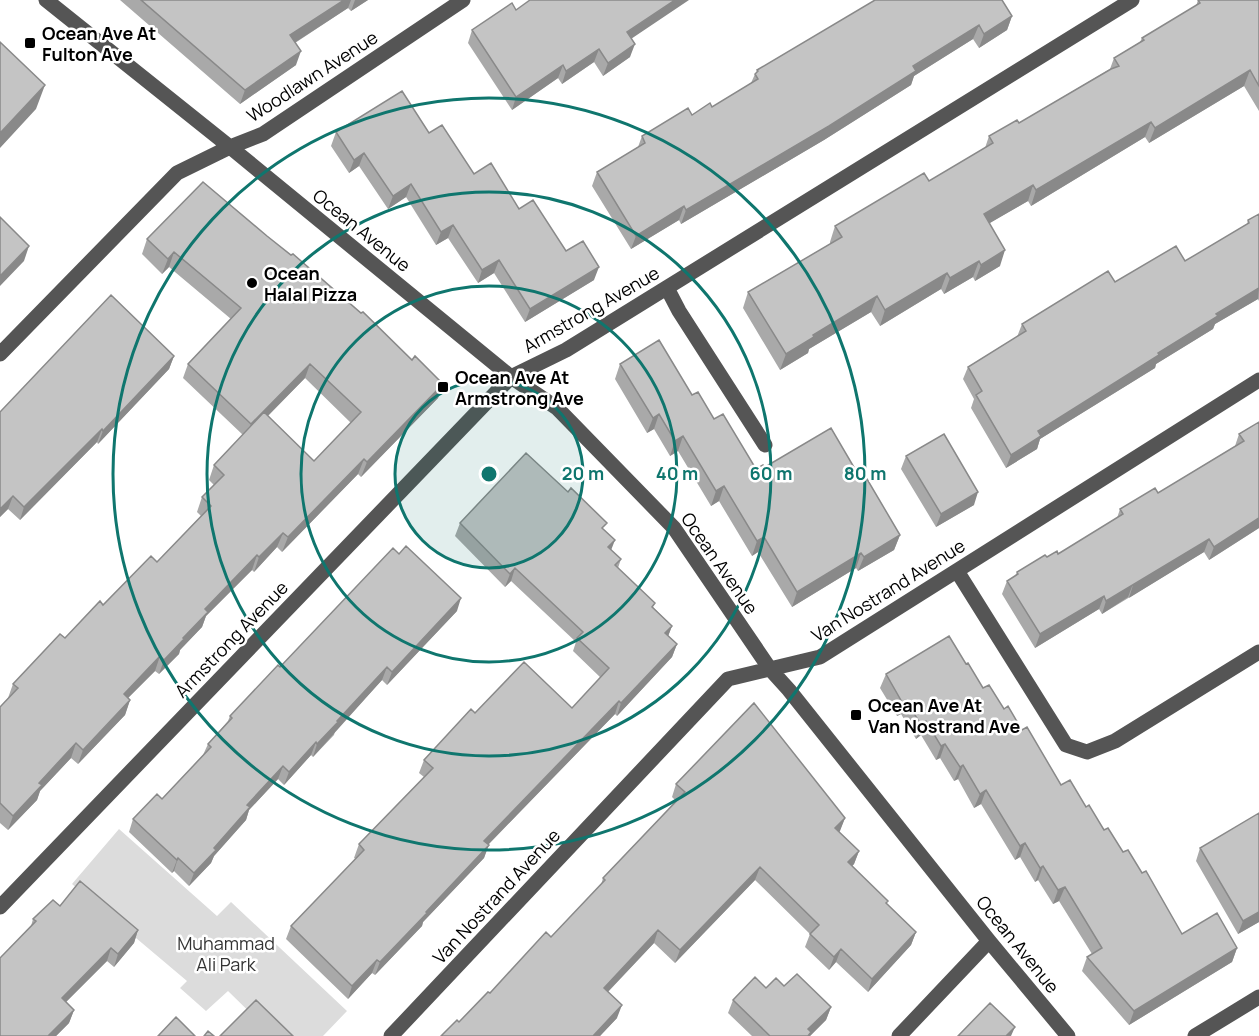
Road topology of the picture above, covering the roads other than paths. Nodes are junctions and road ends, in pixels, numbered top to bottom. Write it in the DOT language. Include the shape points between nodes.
graph roads {
  1 [pos="46,0"];
  2 [pos="463,0"];
  3 [pos="1132,0"];
  4 [pos="230,147"];
  5 [pos="667,288"];
  6 [pos="0,354"];
  7 [pos="511,377"];
  8 [pos="1259,380"];
  9 [pos="765,445"];
  10 [pos="957,571"];
  11 [pos="1259,652"];
  12 [pos="770,669"];
  13 [pos="0,907"];
  14 [pos="989,941"];
  15 [pos="1259,997"];
  16 [pos="391,1036"];
  17 [pos="899,1036"];
  18 [pos="1068,1036"];
  19 [pos="1195,1036"];
  1 -- 4 [label="street, Ocean Avenue"];
  2 -- 4 [label="street, Woodlawn Avenue" via="263,134"];
  3 -- 5 [label="street, Armstrong Avenue"];
  4 -- 6 [label="street, Woodlawn Avenue" via="177,173"];
  4 -- 7 [label="street, Ocean Avenue"];
  5 -- 7 [label="street, Armstrong Avenue" via="566,350"];
  5 -- 9 [label="street"];
  7 -- 12 [label="street, Ocean Avenue" via="557,408 674,528"];
  7 -- 13 [label="street, Armstrong Avenue"];
  8 -- 10 [label="street, Van Nostrand Avenue"];
  10 -- 11 [label="street" via="1066,745 1087,752 1115,741"];
  10 -- 12 [label="street, Van Nostrand Avenue" via="820,657"];
  12 -- 14 [label="street, Ocean Avenue"];
  12 -- 16 [label="street, Van Nostrand Avenue" via="728,679"];
  14 -- 17 [label="street"];
  14 -- 18 [label="street, Ocean Avenue"];
  15 -- 19 [label="street"];
}
